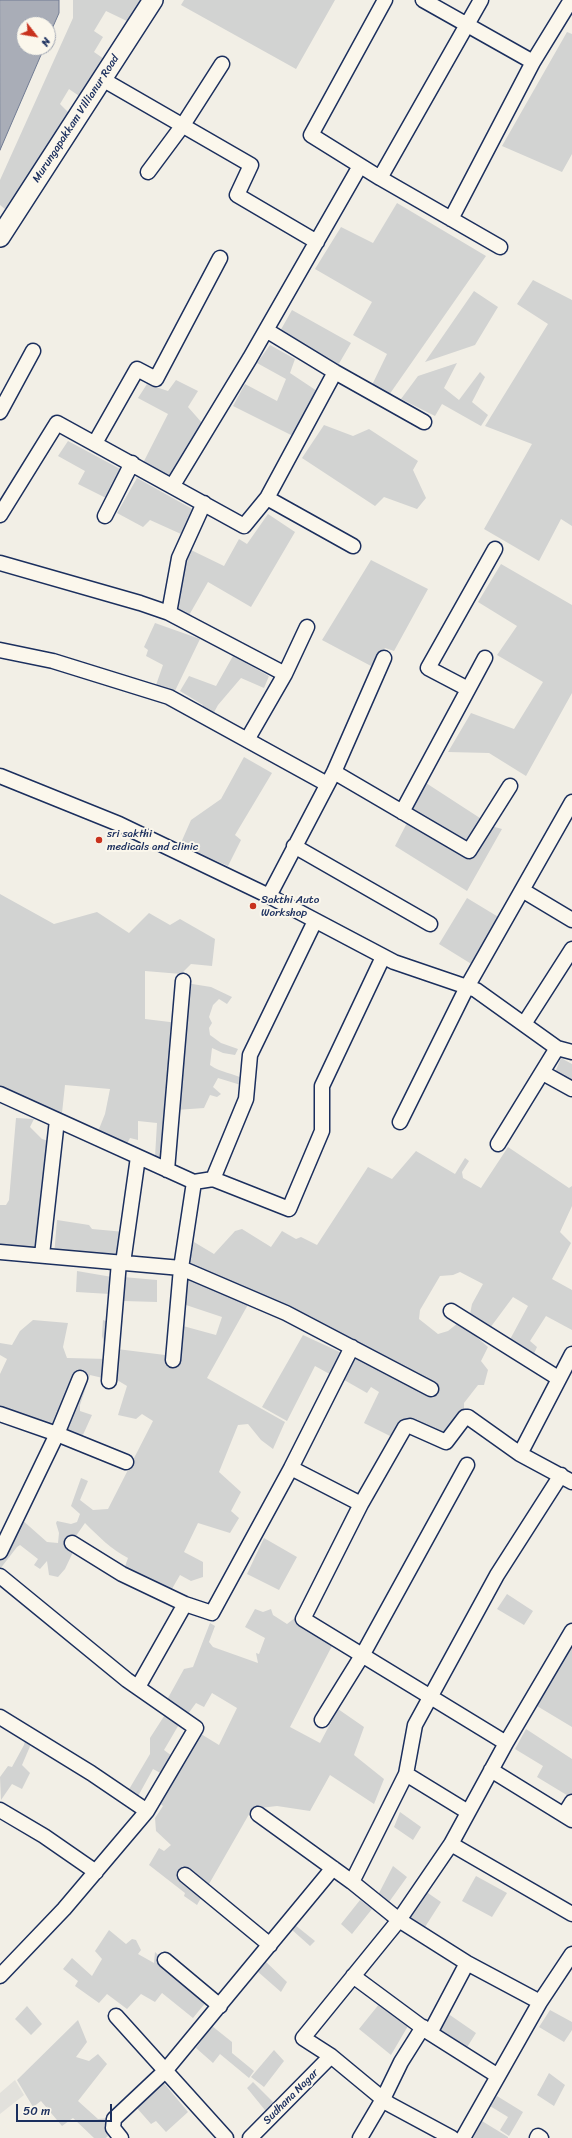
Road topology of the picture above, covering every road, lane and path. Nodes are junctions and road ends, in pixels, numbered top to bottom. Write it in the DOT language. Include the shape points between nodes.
graph roads {
  1 [pos="153,0"];
  2 [pos="384,0"];
  3 [pos="424,0"];
  4 [pos="481,0"];
  5 [pos="571,0"];
  6 [pos="567,17"];
  7 [pos="467,25"];
  8 [pos="533,62"];
  9 [pos="222,64"];
  10 [pos="102,78"];
  11 [pos="183,125"];
  12 [pos="360,166"];
  13 [pos="148,172"];
  14 [pos="380,178"];
  15 [pos="451,219"];
  16 [pos="0,237"];
  17 [pos="317,242"];
  18 [pos="500,247"];
  19 [pos="220,258"];
  20 [pos="266,330"];
  21 [pos="33,351"];
  22 [pos="335,372"];
  23 [pos="0,412"];
  24 [pos="424,422"];
  25 [pos="95,443"];
  26 [pos="132,463"];
  27 [pos="173,485"];
  28 [pos="267,498"];
  29 [pos="204,503"];
  30 [pos="0,515"];
  31 [pos="105,516"];
  32 [pos="353,546"];
  33 [pos="495,549"];
  34 [pos="0,563"];
  35 [pos="169,613"];
  36 [pos="307,627"];
  37 [pos="0,650"];
  38 [pos="384,658"];
  39 [pos="485,658"];
  40 [pos="285,674"];
  41 [pos="468,689"];
  42 [pos="247,740"];
  43 [pos="0,776"];
  44 [pos="330,778"];
  45 [pos="510,786"];
  46 [pos="572,802"];
  47 [pos="402,812"];
  48 [pos="294,846"];
  49 [pos="522,890"];
  50 [pos="269,896"];
  51 [pos="315,920"];
  52 [pos="572,920"];
  53 [pos="430,924"];
  54 [pos="572,949"];
  55 [pos="383,957"];
  56 [pos="184,981"];
  57 [pos="467,987"];
  58 [pos="524,1024"];
  59 [pos="557,1048"];
  60 [pos="572,1052"];
  61 [pos="542,1073"];
  62 [pos="572,1089"];
  63 [pos="0,1094"];
  64 [pos="57,1120"];
  65 [pos="400,1122"];
  66 [pos="498,1144"];
  67 [pos="138,1157"];
  68 [pos="168,1170"];
  69 [pos="213,1179"];
  70 [pos="194,1182"];
  71 [pos="0,1252"];
  72 [pos="42,1256"];
  73 [pos="121,1262"];
  74 [pos="181,1268"];
  75 [pos="451,1311"];
  76 [pos="352,1347"];
  77 [pos="572,1354"];
  78 [pos="173,1360"];
  79 [pos="80,1378"];
  80 [pos="558,1378"];
  81 [pos="109,1381"];
  82 [pos="431,1389"];
  83 [pos="0,1414"];
  84 [pos="57,1434"];
  85 [pos="520,1454"];
  86 [pos="126,1462"];
  87 [pos="467,1465"];
  88 [pos="290,1468"];
  89 [pos="566,1478"];
  90 [pos="361,1504"];
  91 [pos="72,1543"];
  92 [pos="0,1552"];
  93 [pos="0,1576"];
  94 [pos="185,1604"];
  95 [pos="572,1631"];
  96 [pos="363,1654"];
  97 [pos="138,1687"];
  98 [pos="430,1697"];
  99 [pos="0,1717"];
  100 [pos="322,1720"];
  101 [pos="506,1742"];
  102 [pos="491,1770"];
  103 [pos="406,1774"];
  104 [pos="572,1802"];
  105 [pos="0,1810"];
  106 [pos="147,1811"];
  107 [pos="468,1812"];
  108 [pos="258,1814"];
  109 [pos="568,1817"];
  110 [pos="451,1844"];
  111 [pos="333,1868"];
  112 [pos="96,1872"];
  113 [pos="185,1875"];
  114 [pos="352,1882"];
  115 [pos="572,1914"];
  116 [pos="400,1920"];
  117 [pos="270,1944"];
  118 [pos="572,1954"];
  119 [pos="165,1960"];
  120 [pos="467,1963"];
  121 [pos="0,1976"];
  122 [pos="353,1976"];
  123 [pos="540,2002"];
  124 [pos="220,2006"];
  125 [pos="116,2016"];
  126 [pos="427,2030"];
  127 [pos="331,2056"];
  128 [pos="165,2071"];
  129 [pos="498,2076"];
  130 [pos="383,2099"];
  131 [pos="120,2138"];
  132 [pos="226,2138"];
  133 [pos="250,2138"];
  134 [pos="360,2138"];
  135 [pos="452,2138"];
  136 [pos="463,2138"];
  137 [pos="538,2138"];
  138 [pos="541,2138"];
  1 -- 10 [label="main road, Murungapakkam Villianur Road"];
  2 -- 12 [label="street" via="310,135"];
  3 -- 7 [label="street"];
  4 -- 7 [label="street"];
  5 -- 6 [label="street"];
  6 -- 8 [label="street"];
  7 -- 8 [label="street"];
  7 -- 14 [label="street"];
  8 -- 15 [label="street"];
  9 -- 11 [label="street"];
  10 -- 11 [label="street"];
  10 -- 16 [label="main road, Murungapakkam Villianur Road"];
  11 -- 13 [label="street"];
  11 -- 17 [label="street" via="251,165 237,195"];
  12 -- 14 [label="street"];
  12 -- 17 [label="street"];
  14 -- 15 [label="street"];
  15 -- 18 [label="street"];
  17 -- 20 [label="street"];
  19 -- 25 [label="street" via="156,379 137,369"];
  20 -- 22 [label="street"];
  20 -- 27 [label="street"];
  21 -- 23 [label="street"];
  22 -- 24 [label="street"];
  22 -- 28 [label="street"];
  25 -- 26 [label="street"];
  25 -- 30 [label="street" via="57,423"];
  26 -- 27 [label="street"];
  26 -- 31 [label="street"];
  27 -- 29 [label="street"];
  28 -- 29 [label="street" via="244,526"];
  28 -- 32 [label="street"];
  29 -- 35 [label="street" via="179,558"];
  33 -- 41 [label="street" via="428,668"];
  34 -- 35 [label="street"];
  35 -- 40 [label="street"];
  36 -- 40 [label="street"];
  37 -- 42 [label="street" via="53,661 170,697"];
  38 -- 44 [label="street"];
  39 -- 41 [label="street"];
  40 -- 42 [label="street"];
  41 -- 47 [label="street"];
  42 -- 44 [label="street"];
  43 -- 50 [label="street" via="120,824"];
  44 -- 47 [label="street"];
  44 -- 48 [label="street"];
  45 -- 47 [label="street" via="469,851"];
  46 -- 49 [label="street"];
  48 -- 50 [label="street"];
  48 -- 53 [label="street"];
  49 -- 52 [label="street"];
  49 -- 57 [label="street"];
  50 -- 51 [label="street"];
  51 -- 55 [label="street"];
  51 -- 69 [label="street" via="250,1054 246,1099"];
  54 -- 58 [label="street"];
  55 -- 57 [label="street"];
  55 -- 69 [label="street" via="322,1086 322,1131 289,1209"];
  56 -- 68 [label="street"];
  57 -- 58 [label="street" via="476,990"];
  57 -- 65 [label="street"];
  58 -- 59 [label="street"];
  59 -- 60 [label="street"];
  59 -- 61 [label="street"];
  61 -- 62 [label="street"];
  61 -- 66 [label="street"];
  63 -- 64 [label="street"];
  64 -- 67 [label="street"];
  64 -- 72 [label="street"];
  67 -- 68 [label="street"];
  67 -- 73 [label="street"];
  68 -- 70 [label="street"];
  69 -- 70 [label="street"];
  70 -- 74 [label="street"];
  71 -- 72 [label="street"];
  72 -- 73 [label="street"];
  73 -- 74 [label="street"];
  73 -- 81 [label="street"];
  74 -- 76 [label="street" via="286,1313"];
  74 -- 78 [label="street"];
  75 -- 80 [label="street"];
  76 -- 82 [label="street"];
  76 -- 88 [label="street"];
  77 -- 80 [label="street"];
  79 -- 84 [label="street"];
  80 -- 85 [label="street"];
  83 -- 84 [label="street"];
  84 -- 86 [label="street"];
  84 -- 92 [label="street"];
  85 -- 89 [label="street"];
  85 -- 90 [label="street" via="468,1417 465,1417 446,1442 410,1426 405,1427"];
  87 -- 96 [label="street"];
  88 -- 90 [label="street"];
  88 -- 94 [label="street" via="212,1613"];
  89 -- 98 [label="street" via="497,1575"];
  90 -- 96 [label="street" via="304,1619"];
  91 -- 94 [label="street" via="122,1574"];
  93 -- 97 [label="street"];
  94 -- 97 [label="street"];
  95 -- 101 [label="street"];
  96 -- 98 [label="street"];
  96 -- 100 [label="street"];
  97 -- 106 [label="street" via="196,1728"];
  98 -- 101 [label="street"];
  98 -- 103 [label="street" via="415,1725"];
  99 -- 106 [label="street"];
  101 -- 102 [label="street"];
  102 -- 107 [label="street"];
  102 -- 109 [label="street"];
  103 -- 107 [label="street"];
  103 -- 114 [label="street"];
  104 -- 109 [label="street"];
  105 -- 112 [label="street" via="44,1836"];
  106 -- 112 [label="street"];
  107 -- 110 [label="street"];
  108 -- 111 [label="street"];
  110 -- 115 [label="street"];
  110 -- 116 [label="street"];
  111 -- 114 [label="street"];
  111 -- 117 [label="street"];
  112 -- 121 [label="street"];
  113 -- 117 [label="street"];
  114 -- 116 [label="street"];
  116 -- 120 [label="street"];
  116 -- 122 [label="street"];
  117 -- 124 [label="street"];
  118 -- 123 [label="street"];
  119 -- 124 [label="street"];
  120 -- 123 [label="street"];
  120 -- 126 [label="street"];
  122 -- 126 [label="street"];
  122 -- 127 [label="street" via="303,2038"];
  123 -- 129 [label="street"];
  124 -- 128 [label="street"];
  125 -- 128 [label="street"];
  126 -- 129 [label="street"];
  126 -- 130 [label="street" via="401,2062"];
  127 -- 130 [label="street"];
  127 -- 133 [label="street, Sudhana Nagar"];
  128 -- 131 [label="street" via="114,2119 113,2128"];
  128 -- 132 [label="street"];
  129 -- 136 [label="street"];
  130 -- 134 [label="street"];
  130 -- 135 [label="street"];
  137 -- 138 [label="street"];
}
